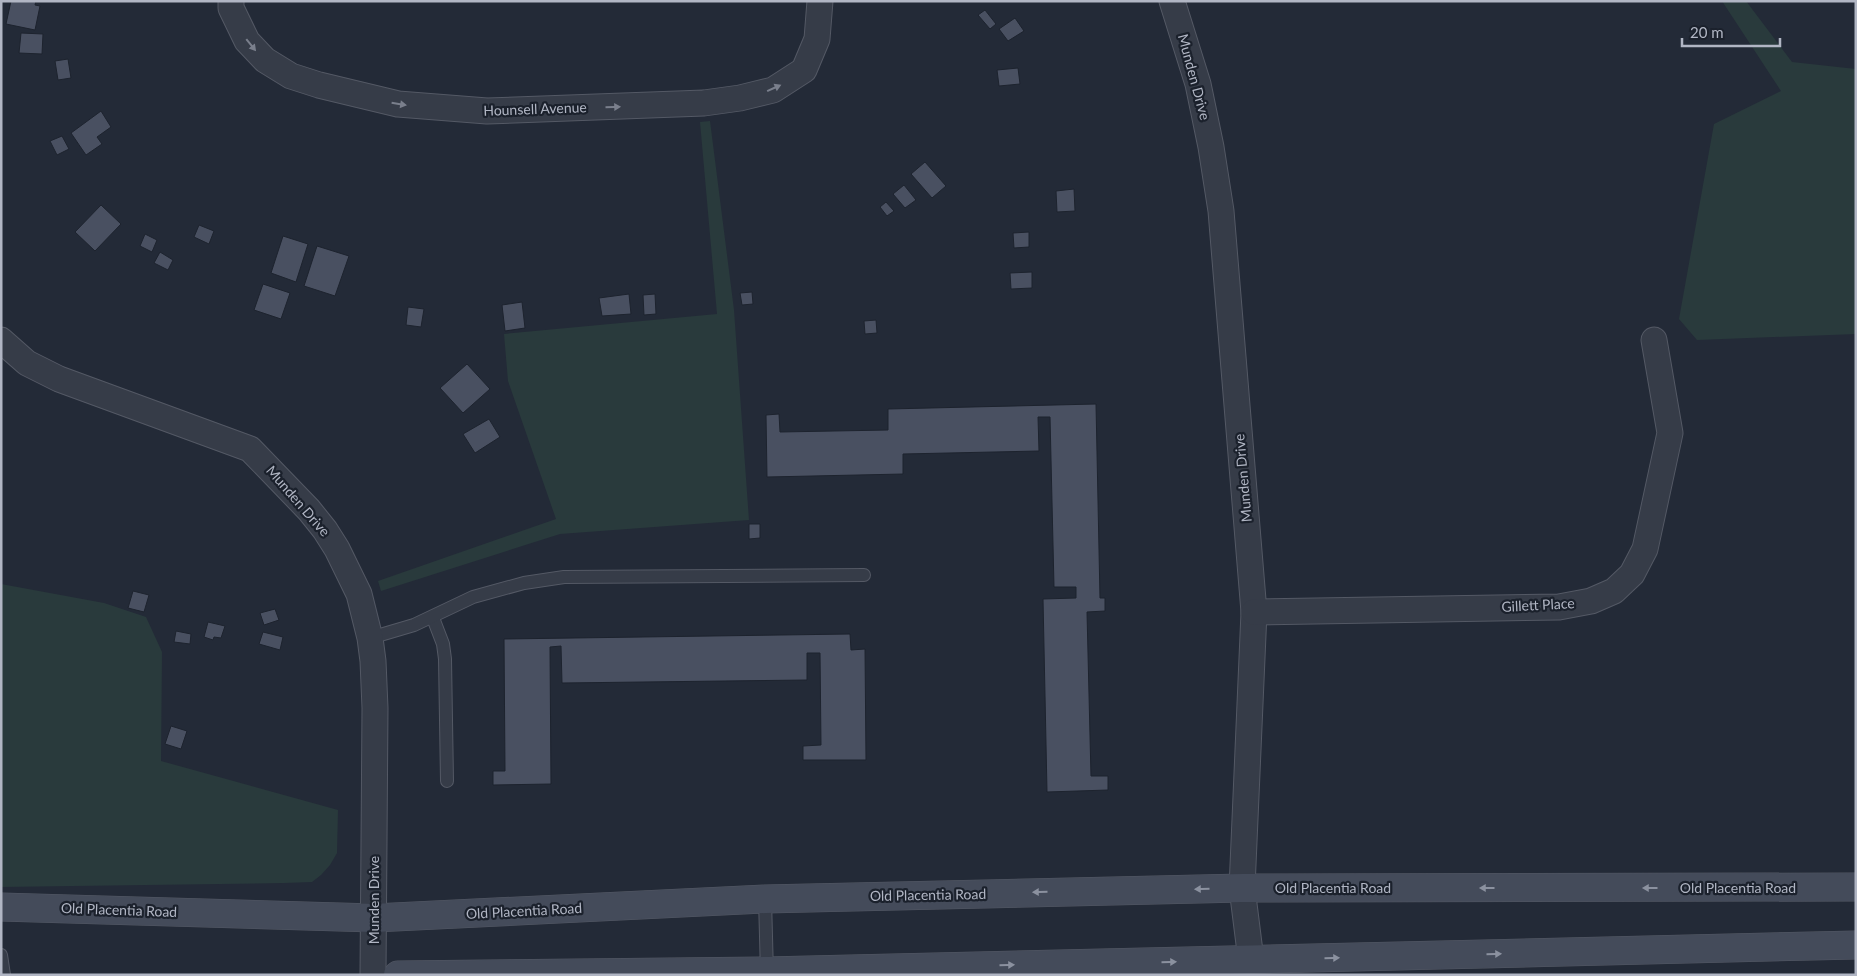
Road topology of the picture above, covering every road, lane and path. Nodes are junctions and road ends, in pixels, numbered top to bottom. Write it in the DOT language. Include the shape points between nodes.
graph roads {
  1 [pos="231,1"];
  2 [pos="820,1"];
  3 [pos="1172,1"];
  4 [pos="1,340"];
  5 [pos="1654,340"];
  6 [pos="864,575"];
  7 [pos="1254,612"];
  8 [pos="433,618"];
  9 [pos="370,638"];
  10 [pos="447,781"];
  11 [pos="1242,888"];
  12 [pos="1856,888"];
  13 [pos="765,899"];
  14 [pos="1,907"];
  15 [pos="374,918"];
  16 [pos="1856,946"];
  17 [pos="1,955"];
  18 [pos="1252,967"];
  19 [pos="767,973"];
  20 [pos="4,975"];
  21 [pos="373,975"];
  22 [pos="398,975"];
  1 -- 2 [label="street, Hounsell Avenue, one-way" via="231,8 247,41 265,60 291,76 398,104 487,111 704,103 773,90 804,70 817,39"];
  3 -- 7 [label="street, Munden Drive" via="1198,84 1222,211"];
  4 -- 9 [label="street, Munden Drive" via="27,363 59,379 250,449 325,530 360,594"];
  5 -- 7 [label="street, Gillett Place" via="1670,433 1644,548 1632,574 1614,590 1590,601 1559,607"];
  6 -- 8 [label="lane" via="564,577 524,583 474,597"];
  7 -- 11 [label="street, Munden Drive"];
  8 -- 9 [label="lane"];
  8 -- 10 [label="lane" via="445,660"];
  9 -- 15 [label="street, Munden Drive" via="376,708"];
  12 -- 11 [label="main road, Old Placentia Road, one-way"];
  11 -- 13 [label="main road, Old Placentia Road, one-way"];
  11 -- 18 [label="street, Munden Drive"];
  13 -- 15 [label="main road, Old Placentia Road"];
  13 -- 19 [label="lane"];
  14 -- 15 [label="main road, Old Placentia Road"];
  15 -- 21 [label="street, Munden Drive"];
  18 -- 16 [label="main road, one-way"];
  17 -- 20 [label="lane"];
  19 -- 18 [label="main road, one-way"];
  19 -- 22 [label="main road"];
}
